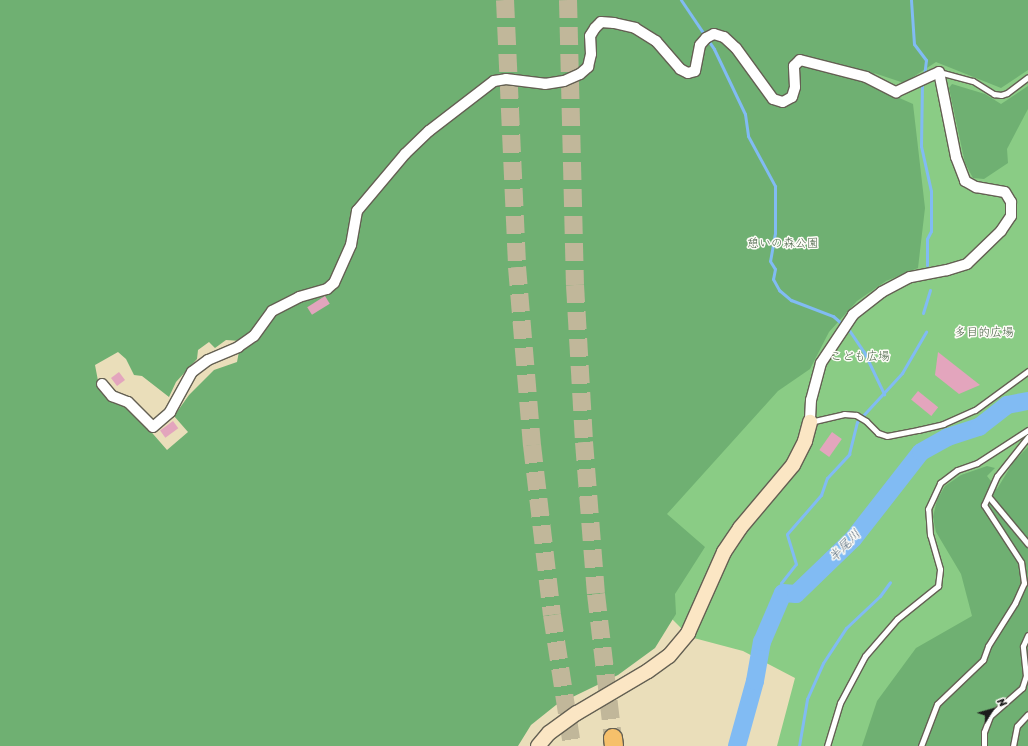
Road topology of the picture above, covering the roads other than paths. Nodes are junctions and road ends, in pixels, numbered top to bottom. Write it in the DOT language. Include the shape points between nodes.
graph roads {
  1 [pos="939,72"];
  2 [pos="1028,77"];
  3 [pos="1028,371"];
  4 [pos="102,384"];
  5 [pos="810,422"];
  6 [pos="1028,430"];
  7 [pos="1028,437"];
  8 [pos="989,497"];
  9 [pos="1028,544"];
  10 [pos="1028,635"];
  11 [pos="1028,714"];
  12 [pos="538,746"];
  13 [pos="827,746"];
  14 [pos="920,746"];
  15 [pos="984,746"];
  16 [pos="1013,746"];
  1 -- 2 [label="lane" via="973,81 994,94 1001,95"];
  1 -- 4 [label="street" via="896,92 866,77 800,60 794,66 795,87 792,97 783,102 773,99 736,48 724,36 714,34 706,38 700,45 695,71 688,73 680,69 656,41 635,28 601,22 590,36 591,54 588,67 580,74 564,81 545,84 512,79 494,81 429,131 405,154 357,211 351,245 334,283 327,289 287,302 272,311 254,336 238,347 208,360 192,372 170,412 153,427 128,402 112,396"];
  1 -- 5 [label="street" via="960,172 965,181 976,187 1005,192 1011,202 1011,216 1001,231 967,264 910,277 882,292 848,320 821,363 811,400"];
  3 -- 5 [label="lane" via="975,410 942,424 887,436 878,433 856,415 844,414"];
  5 -- 12 [label="street" via="805,441 793,465 740,528 724,552 688,633 669,656 578,712 549,733"];
  6 -- 13 [label="lane" via="977,463 957,470 940,483 931,499 928,514 940,569 938,586 897,619 865,656 840,703"];
  7 -- 8 [label="lane" via="991,485"];
  8 -- 9 [label="lane"];
  8 -- 14 [label="lane" via="984,505 1021,562 1024,583 1015,603 988,646 983,660 937,704"];
  10 -- 15 [label="lane" via="1023,646 1026,676 1022,688 990,716 984,732"];
  11 -- 16 [label="lane" via="1017,726"];
}
